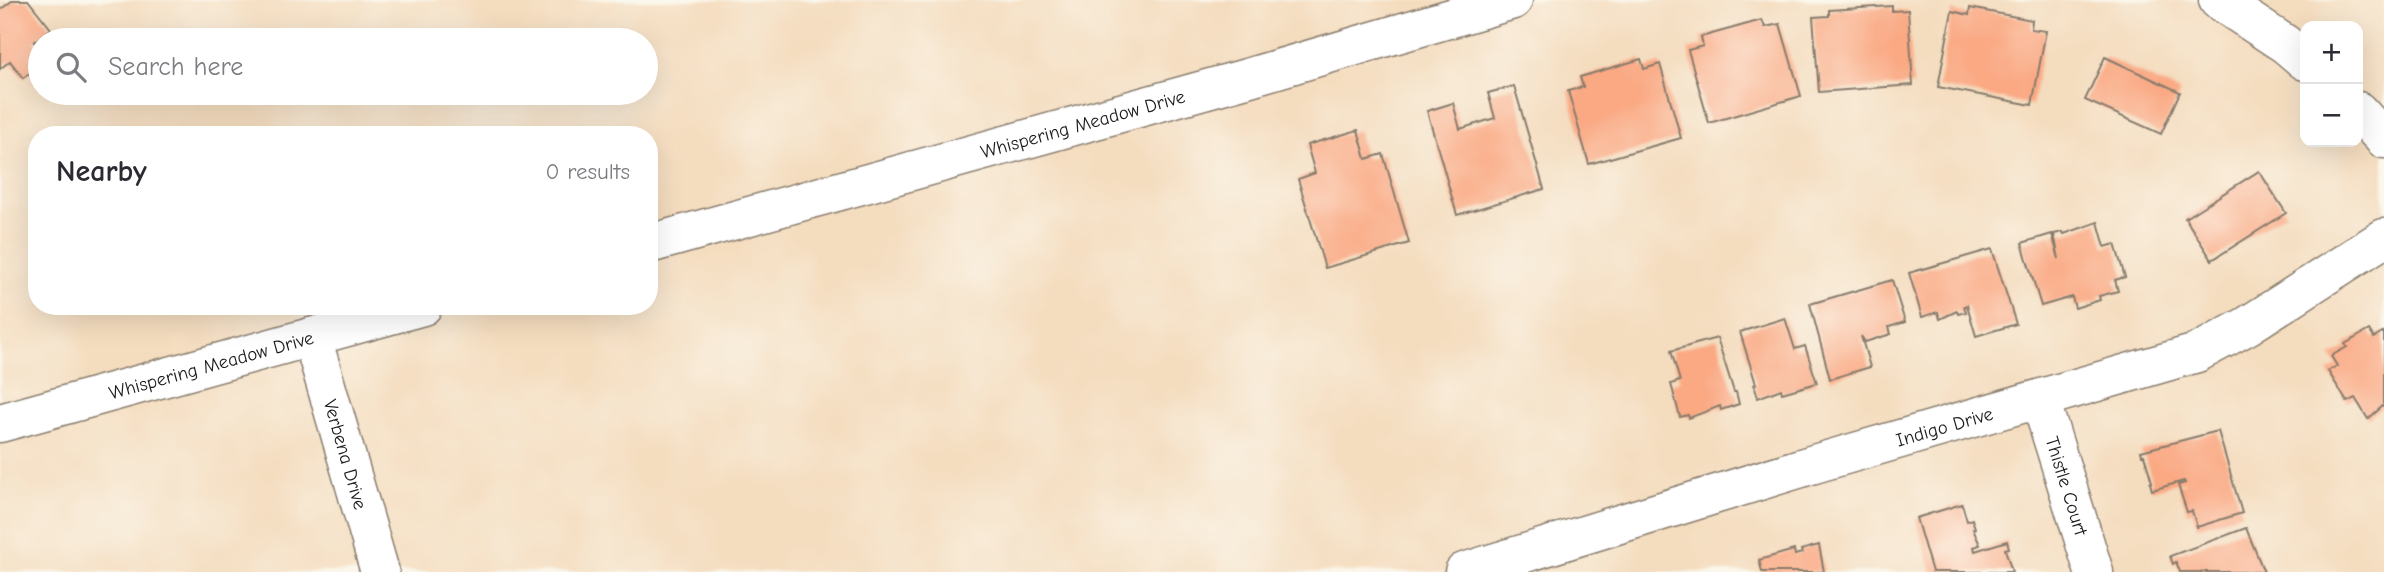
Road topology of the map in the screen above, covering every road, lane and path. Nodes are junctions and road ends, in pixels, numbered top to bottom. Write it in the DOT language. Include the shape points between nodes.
graph roads {
  1 [pos="1513,0"];
  2 [pos="2218,0"];
  3 [pos="1435,11"];
  4 [pos="2300,57"];
  5 [pos="2363,116"];
  6 [pos="2384,139"];
  7 [pos="2384,238"];
  8 [pos="658,242"];
  9 [pos="391,315"];
  10 [pos="312,337"];
  11 [pos="2040,399"];
  12 [pos="0,423"];
  13 [pos="1476,570"];
  14 [pos="380,572"];
  15 [pos="2094,572"];
  1 -- 3 [label="street, Whispering Meadow Drive"];
  2 -- 4 [label="street"];
  3 -- 8 [label="street, Whispering Meadow Drive" via="1243,79"];
  5 -- 6 [label="street"];
  7 -- 11 [label="street, Indigo Drive" via="2196,353"];
  9 -- 10 [label="street, Whispering Meadow Drive"];
  10 -- 12 [label="street, Whispering Meadow Drive"];
  10 -- 14 [label="street, Verbena Drive"];
  11 -- 13 [label="street, Indigo Drive"];
  11 -- 15 [label="street, Thistle Court"];
}
